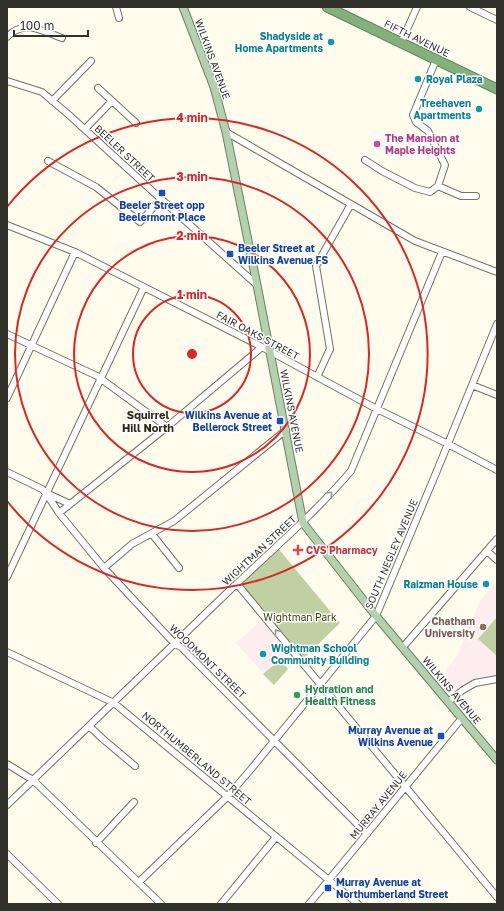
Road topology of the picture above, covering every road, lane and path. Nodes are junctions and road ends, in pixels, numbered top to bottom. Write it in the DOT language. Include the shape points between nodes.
graph roads {
  1 [pos="116,7"];
  2 [pos="183,7"];
  3 [pos="327,7"];
  4 [pos="417,7"];
  5 [pos="470,7"];
  6 [pos="119,18"];
  7 [pos="497,20"];
  8 [pos="7,37"];
  9 [pos="62,38"];
  10 [pos="401,43"];
  11 [pos="436,60"];
  12 [pos="91,61"];
  13 [pos="7,81"];
  14 [pos="98,88"];
  15 [pos="497,89"];
  16 [pos="52,101"];
  17 [pos="112,101"];
  18 [pos="136,123"];
  19 [pos="85,129"];
  20 [pos="226,132"];
  21 [pos="365,160"];
  22 [pos="48,161"];
  23 [pos="438,186"];
  24 [pos="476,196"];
  25 [pos="160,199"];
  26 [pos="352,204"];
  27 [pos="7,225"];
  28 [pos="75,252"];
  29 [pos="442,252"];
  30 [pos="497,272"];
  31 [pos="257,285"];
  32 [pos="144,287"];
  33 [pos="497,324"];
  34 [pos="7,334"];
  35 [pos="494,338"];
  36 [pos="32,345"];
  37 [pos="262,347"];
  38 [pos="270,353"];
  39 [pos="317,377"];
  40 [pos="101,378"];
  41 [pos="472,385"];
  42 [pos="497,395"];
  43 [pos="7,398"];
  44 [pos="377,409"];
  45 [pos="167,427"];
  46 [pos="286,430"];
  47 [pos="448,444"];
  48 [pos="497,470"];
  49 [pos="7,472"];
  50 [pos="46,493"];
  51 [pos="70,504"];
  52 [pos="59,513"];
  53 [pos="303,522"];
  54 [pos="152,534"];
  55 [pos="497,539"];
  56 [pos="487,551"];
  57 [pos="497,560"];
  58 [pos="104,568"];
  59 [pos="179,568"];
  60 [pos="7,577"];
  61 [pos="237,584"];
  62 [pos="376,616"];
  63 [pos="175,644"];
  64 [pos="402,646"];
  65 [pos="7,652"];
  66 [pos="497,679"];
  67 [pos="320,684"];
  68 [pos="448,702"];
  69 [pos="114,703"];
  70 [pos="462,718"];
  71 [pos="89,726"];
  72 [pos="274,740"];
  73 [pos="497,760"];
  74 [pos="7,764"];
  75 [pos="136,766"];
  76 [pos="32,780"];
  77 [pos="406,786"];
  78 [pos="228,797"];
  79 [pos="134,802"];
  80 [pos="7,805"];
  81 [pos="367,834"];
  82 [pos="276,837"];
  83 [pos="96,843"];
  84 [pos="7,854"];
  85 [pos="329,880"];
  86 [pos="139,882"];
  87 [pos="497,897"];
  88 [pos="58,904"];
  89 [pos="161,904"];
  90 [pos="221,904"];
  91 [pos="309,904"];
  92 [pos="358,904"];
  1 -- 6 [label="street"];
  2 -- 20 [label="main road, WILKINS AVENUE" via="215,88"];
  3 -- 10 [label="highway, FIFTH AVENUE"];
  4 -- 10 [label="street"];
  5 -- 7 [label="street"];
  8 -- 9 [label="street" via="23,27"];
  10 -- 11 [label="highway, FIFTH AVENUE"];
  11 -- 15 [label="highway, FIFTH AVENUE"];
  11 -- 23 [label="street" via="413,115 416,122 428,131 445,165"];
  12 -- 16 [label="street"];
  13 -- 16 [label="street, BEELER STREET" via="42,92"];
  14 -- 17 [label="street"];
  16 -- 19 [label="street, BEELER STREET"];
  17 -- 18 [label="street"];
  17 -- 19 [label="street"];
  19 -- 25 [label="street, BEELER STREET"];
  20 -- 26 [label="street"];
  20 -- 31 [label="main road, WILKINS AVENUE"];
  21 -- 23 [label="street" via="415,188 430,192"];
  22 -- 25 [label="street" via="96,187 140,222"];
  23 -- 24 [label="street" via="461,196"];
  25 -- 31 [label="street, BEELER STREET"];
  26 -- 29 [label="street" via="415,241"];
  26 -- 39 [label="street" via="316,266 330,349"];
  27 -- 28 [label="street, FAIR OAKS STREET"];
  28 -- 32 [label="street, FAIR OAKS STREET"];
  28 -- 36 [label="street"];
  29 -- 30 [label="street"];
  29 -- 44 [label="street, WIGHTMAN STREET"];
  31 -- 38 [label="main road, WILKINS AVENUE"];
  32 -- 37 [label="street, FAIR OAKS STREET"];
  32 -- 40 [label="street"];
  33 -- 35 [label="street, SOUTH NEGLEY AVENUE"];
  34 -- 36 [label="street"];
  35 -- 41 [label="street, SOUTH NEGLEY AVENUE"];
  36 -- 40 [label="street"];
  36 -- 43 [label="street"];
  37 -- 38 [label="street, FAIR OAKS STREET"];
  37 -- 45 [label="street"];
  38 -- 39 [label="street, FAIR OAKS STREET"];
  38 -- 46 [label="main road, WILKINS AVENUE"];
  39 -- 44 [label="street, FAIR OAKS STREET"];
  40 -- 45 [label="street"];
  40 -- 50 [label="street"];
  41 -- 42 [label="street"];
  41 -- 47 [label="street, SOUTH NEGLEY AVENUE"];
  44 -- 47 [label="street, FAIR OAKS STREET"];
  53 -- 44 [label="street, WIGHTMAN STREET, one-way" via="351,471"];
  45 -- 51 [label="street"];
  46 -- 53 [label="main road, WILKINS AVENUE"];
  46 -- 54 [label="street" via="174,521"];
  47 -- 48 [label="street, FAIR OAKS STREET"];
  47 -- 62 [label="street, SOUTH NEGLEY AVENUE"];
  49 -- 50 [label="street"];
  50 -- 51 [label="street"];
  50 -- 52 [label="street, WOODMONT STREET"];
  50 -- 60 [label="street"];
  51 -- 52 [label="street"];
  52 -- 58 [label="street, WOODMONT STREET"];
  53 -- 61 [label="street, WIGHTMAN STREET"];
  53 -- 62 [label="main road, WILKINS AVENUE"];
  54 -- 58 [label="street" via="132,544"];
  54 -- 59 [label="street"];
  55 -- 56 [label="street"];
  56 -- 57 [label="street"];
  56 -- 64 [label="street"];
  58 -- 63 [label="street, WOODMONT STREET"];
  61 -- 63 [label="street, WIGHTMAN STREET"];
  67 -- 61 [label="street, one-way"];
  62 -- 64 [label="main road, WILKINS AVENUE"];
  62 -- 67 [label="street, SOUTH NEGLEY AVENUE"];
  63 -- 69 [label="street, WIGHTMAN STREET"];
  63 -- 72 [label="street, WOODMONT STREET" via="181,647"];
  64 -- 68 [label="main road, WILKINS AVENUE"];
  65 -- 69 [label="street, NORTHUMBERLAND STREET"];
  66 -- 68 [label="street" via="475,683"];
  67 -- 72 [label="street, SOUTH NEGLEY AVENUE"];
  67 -- 77 [label="street"];
  68 -- 70 [label="main road, WILKINS AVENUE"];
  69 -- 71 [label="street, WIGHTMAN STREET"];
  69 -- 78 [label="street, NORTHUMBERLAND STREET"];
  70 -- 73 [label="main road, WILKINS AVENUE"];
  70 -- 77 [label="street, MURRAY AVENUE"];
  71 -- 75 [label="street"];
  71 -- 76 [label="street, WIGHTMAN STREET"];
  72 -- 78 [label="street, SOUTH NEGLEY AVENUE"];
  72 -- 81 [label="street, WOODMONT STREET"];
  74 -- 76 [label="street"];
  76 -- 80 [label="street, WIGHTMAN STREET"];
  76 -- 83 [label="street"];
  77 -- 81 [label="street, MURRAY AVENUE"];
  77 -- 87 [label="street"];
  78 -- 82 [label="street, NORTHUMBERLAND STREET"];
  78 -- 86 [label="street, SOUTH NEGLEY AVENUE"];
  79 -- 83 [label="street"];
  81 -- 85 [label="street, MURRAY AVENUE"];
  82 -- 85 [label="street, NORTHUMBERLAND STREET"];
  82 -- 90 [label="street"];
  83 -- 86 [label="street"];
  84 -- 88 [label="street"];
  85 -- 91 [label="street, MURRAY AVENUE"];
  85 -- 92 [label="street, NORTHUMBERLAND STREET"];
  86 -- 89 [label="street"];
}
